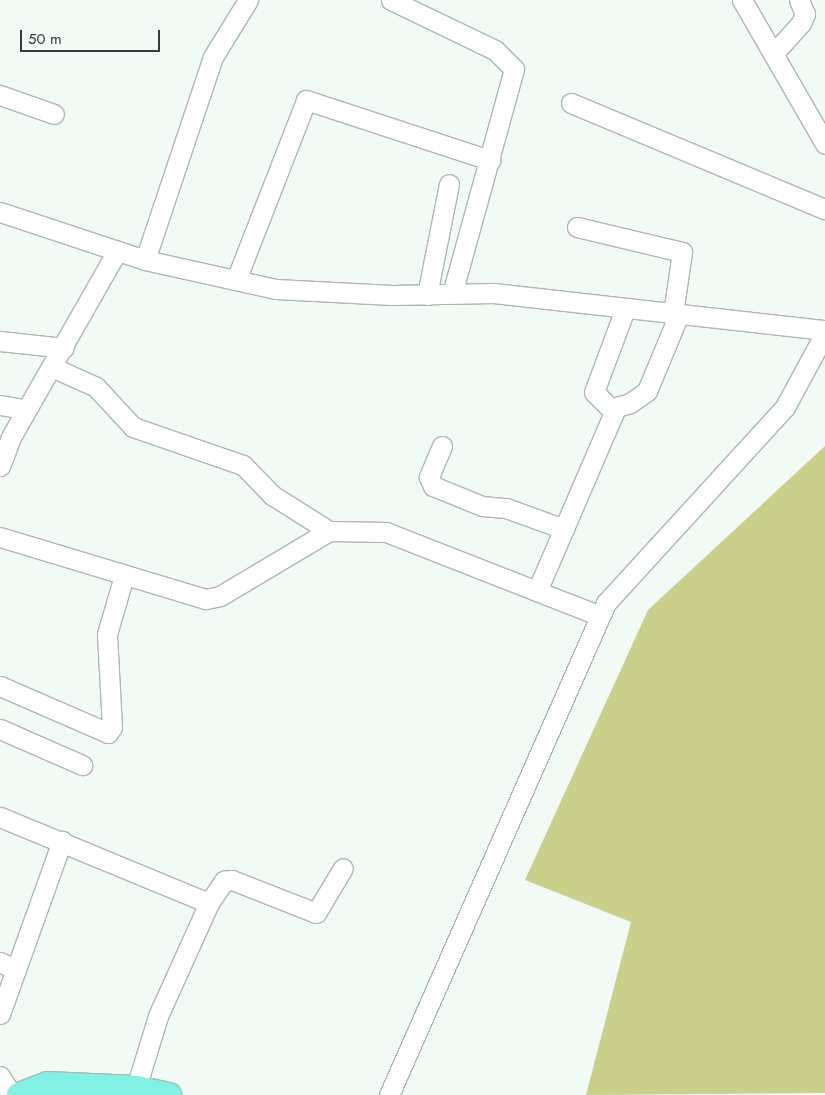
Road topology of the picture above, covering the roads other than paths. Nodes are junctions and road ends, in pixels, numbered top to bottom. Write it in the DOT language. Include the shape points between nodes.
graph roads {
  1 [pos="248,0"];
  2 [pos="391,0"];
  3 [pos="742,0"];
  4 [pos="799,0"];
  5 [pos="775,52"];
  6 [pos="0,95"];
  7 [pos="571,103"];
  8 [pos="54,114"];
  9 [pos="825,144"];
  10 [pos="490,160"];
  11 [pos="449,184"];
  12 [pos="825,209"];
  13 [pos="0,212"];
  14 [pos="577,227"];
  15 [pos="117,251"];
  16 [pos="145,260"];
  17 [pos="236,280"];
  18 [pos="452,294"];
  19 [pos="426,295"];
  20 [pos="625,309"];
  21 [pos="676,314"];
  22 [pos="825,331"];
  23 [pos="0,341"];
  24 [pos="64,348"];
  25 [pos="54,368"];
  26 [pos="0,405"];
  27 [pos="614,408"];
  28 [pos="27,410"];
  29 [pos="442,446"];
  30 [pos="0,466"];
  31 [pos="564,529"];
  32 [pos="329,531"];
  33 [pos="0,537"];
  34 [pos="124,576"];
  35 [pos="537,591"];
  36 [pos="600,616"];
  37 [pos="0,686"];
  38 [pos="0,729"];
  39 [pos="82,765"];
  40 [pos="0,817"];
  41 [pos="62,841"];
  42 [pos="343,868"];
  43 [pos="209,903"];
  44 [pos="8,966"];
  45 [pos="0,1014"];
  46 [pos="0,1076"];
  47 [pos="136,1088"];
  48 [pos="101,1091"];
  49 [pos="12,1095"];
  50 [pos="19,1095"];
  51 [pos="169,1095"];
  52 [pos="390,1095"];
  1 -- 16 [label="street" via="214,58"];
  2 -- 10 [label="street" via="495,50 514,69"];
  3 -- 5 [label="street"];
  4 -- 5 [label="street" via="804,14 801,23"];
  5 -- 9 [label="street"];
  6 -- 8 [label="street"];
  7 -- 12 [label="street"];
  10 -- 17 [label="street" via="306,100"];
  10 -- 18 [label="street"];
  11 -- 19 [label="street"];
  13 -- 15 [label="street"];
  14 -- 21 [label="street" via="682,252"];
  15 -- 16 [label="street"];
  15 -- 24 [label="street"];
  16 -- 17 [label="street"];
  17 -- 19 [label="street" via="276,289"];
  18 -- 19 [label="street"];
  18 -- 20 [label="street" via="494,293"];
  20 -- 21 [label="street"];
  20 -- 27 [label="street" via="594,392"];
  21 -- 22 [label="street"];
  21 -- 27 [label="street" via="647,391 630,404"];
  22 -- 36 [label="street" via="785,407 606,603"];
  23 -- 24 [label="street"];
  24 -- 25 [label="street"];
  25 -- 28 [label="street"];
  25 -- 32 [label="street" via="96,387 133,427 243,464 272,495"];
  26 -- 28 [label="street"];
  27 -- 31 [label="street"];
  28 -- 30 [label="street"];
  29 -- 31 [label="street" via="429,477 434,486 487,508 506,508"];
  31 -- 35 [label="street"];
  32 -- 34 [label="street" via="220,596 188,596"];
  32 -- 35 [label="street" via="386,532"];
  33 -- 34 [label="street"];
  34 -- 37 [label="street" via="107,634 112,727 108,733"];
  35 -- 36 [label="street"];
  36 -- 52 [label="street"];
  38 -- 39 [label="street"];
  40 -- 41 [label="street"];
  41 -- 43 [label="street" via="77,851"];
  41 -- 44 [label="street"];
  42 -- 43 [label="street" via="316,913 232,880 224,881"];
  43 -- 47 [label="street" via="158,1016"];
  44 -- 45 [label="street"];
  46 -- 49 [label="street"];
  47 -- 48 [label="main road"];
  47 -- 51 [label="main road"];
  48 -- 50 [label="main road" via="47,1084"];
}
